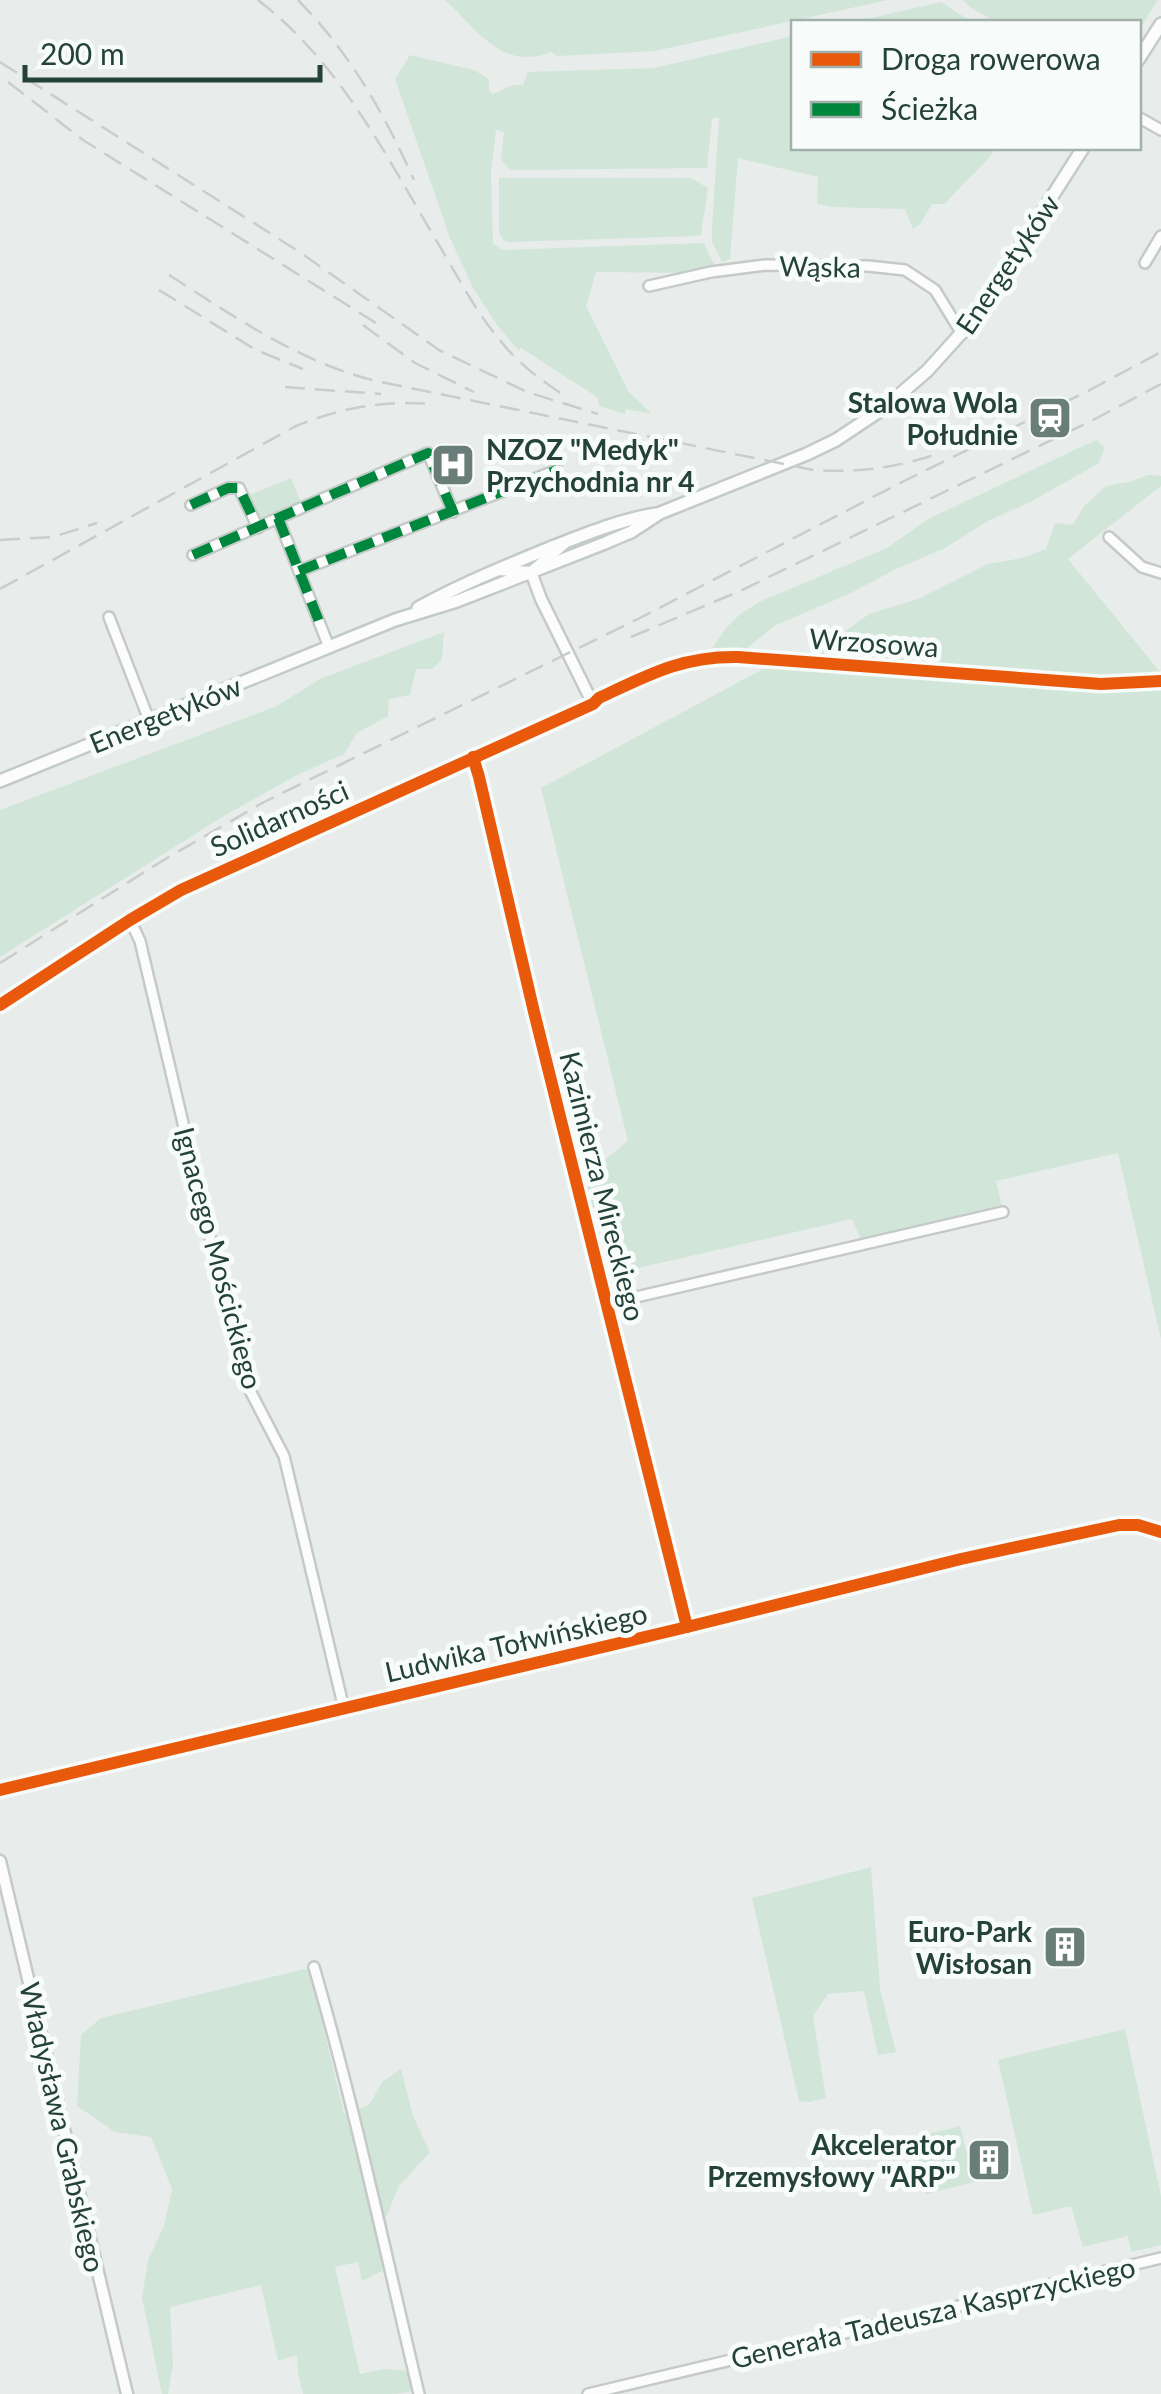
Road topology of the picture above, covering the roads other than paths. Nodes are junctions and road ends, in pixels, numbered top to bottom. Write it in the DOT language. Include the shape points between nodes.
graph roads {
  1 [pos="1161,24"];
  2 [pos="1141,55"];
  3 [pos="1082,150"];
  4 [pos="1161,236"];
  5 [pos="1144,263"];
  6 [pos="649,286"];
  7 [pos="962,334"];
  8 [pos="557,470"];
  9 [pos="191,505"];
  10 [pos="454,512"];
  11 [pos="660,513"];
  12 [pos="278,518"];
  13 [pos="258,528"];
  14 [pos="1109,537"];
  15 [pos="566,542"];
  16 [pos="193,555"];
  17 [pos="497,570"];
  18 [pos="299,571"];
  19 [pos="532,572"];
  20 [pos="1161,573"];
  21 [pos="109,618"];
  22 [pos="395,620"];
  23 [pos="330,647"];
  24 [pos="1161,681"];
  25 [pos="592,704"];
  26 [pos="150,720"];
  27 [pos="472,757"];
  28 [pos="0,781"];
  29 [pos="130,920"];
  30 [pos="0,1004"];
  31 [pos="1003,1212"];
  32 [pos="606,1304"];
  33 [pos="1161,1532"];
  34 [pos="687,1627"];
  35 [pos="344,1708"];
  36 [pos="0,1790"];
  37 [pos="0,1861"];
  38 [pos="314,1967"];
  39 [pos="1161,2258"];
  40 [pos="127,2394"];
  41 [pos="419,2394"];
  42 [pos="588,2394"];
  1 -- 2 [label="main road"];
  3 -- 7 [label="main road, Energetyków"];
  4 -- 5 [label="street"];
  6 -- 7 [label="street, Wąska" via="765,265 905,270 935,290"];
  7 -- 11 [label="main road, Energetyków" via="884,408 836,440"];
  8 -- 10 [label="street"];
  9 -- 13 [label="street" via="240,488"];
  10 -- 12 [label="street" via="428,453"];
  10 -- 18 [label="street"];
  11 -- 15 [label="main road, Energetyków"];
  11 -- 19 [label="main road, Energetyków" via="631,532"];
  12 -- 13 [label="street"];
  12 -- 18 [label="street"];
  13 -- 16 [label="street"];
  14 -- 20 [label="street" via="1142,566"];
  15 -- 17 [label="main road, Energetyków"];
  15 -- 19 [label="street"];
  17 -- 19 [label="street"];
  17 -- 22 [label="main road, Energetyków"];
  18 -- 23 [label="street"];
  19 -- 22 [label="main road, Energetyków"];
  19 -- 25 [label="street"];
  21 -- 26 [label="street"];
  22 -- 23 [label="main road, Energetyków"];
  23 -- 26 [label="main road, Energetyków"];
  24 -- 25 [label="street, Wrzosowa" via="1101,684 714,657 667,667"];
  25 -- 27 [label="street, Solidarności"];
  26 -- 28 [label="main road, Energetyków"];
  27 -- 29 [label="street, Solidarności"];
  27 -- 32 [label="street, Kazimierza Mireckiego"];
  29 -- 30 [label="street, Solidarności"];
  29 -- 35 [label="street, Ignacego Mościckiego" via="243,1377 284,1456"];
  31 -- 32 [label="street"];
  32 -- 34 [label="street, Kazimierza Mireckiego"];
  33 -- 34 [label="street, Ludwika Tołwińskiego" via="1112,1526"];
  34 -- 35 [label="street, Ludwika Tołwińskiego"];
  35 -- 36 [label="street, Ludwika Tołwińskiego"];
  37 -- 40 [label="street, Władysława Grabskiego"];
  38 -- 41 [label="street"];
  39 -- 42 [label="street, Generała Tadeusza Kasprzyckiego"];
}
